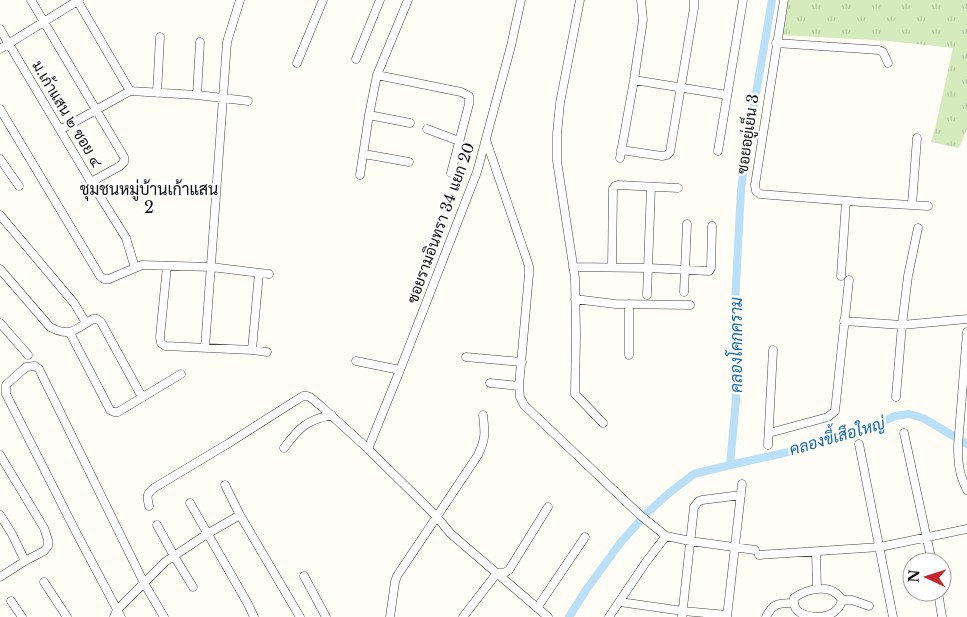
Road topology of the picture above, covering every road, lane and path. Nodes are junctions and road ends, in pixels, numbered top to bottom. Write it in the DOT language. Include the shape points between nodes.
graph roads {
  1 [pos="31,0"];
  2 [pos="78,0"];
  3 [pos="240,0"];
  4 [pos="323,0"];
  5 [pos="380,0"];
  6 [pos="408,0"];
  7 [pos="521,0"];
  8 [pos="580,0"];
  9 [pos="641,0"];
  10 [pos="694,0"];
  11 [pos="743,0"];
  12 [pos="784,0"];
  13 [pos="43,22"];
  14 [pos="0,29"];
  15 [pos="160,37"];
  16 [pos="200,42"];
  17 [pos="776,43"];
  18 [pos="9,44"];
  19 [pos="0,49"];
  20 [pos="356,59"];
  21 [pos="296,63"];
  22 [pos="888,63"];
  23 [pos="377,75"];
  24 [pos="634,80"];
  25 [pos="681,87"];
  26 [pos="130,91"];
  27 [pos="157,93"];
  28 [pos="198,95"];
  29 [pos="727,95"];
  30 [pos="224,99"];
  31 [pos="248,101"];
  32 [pos="0,108"];
  33 [pos="96,109"];
  34 [pos="369,115"];
  35 [pos="410,123"];
  36 [pos="427,129"];
  37 [pos="60,130"];
  38 [pos="917,138"];
  39 [pos="460,140"];
  40 [pos="486,140"];
  41 [pos="718,151"];
  42 [pos="364,154"];
  43 [pos="0,159"];
  44 [pos="409,162"];
  45 [pos="451,173"];
  46 [pos="360,175"];
  47 [pos="90,182"];
  48 [pos="19,186"];
  49 [pos="652,187"];
  50 [pos="678,188"];
  51 [pos="846,201"];
  52 [pos="912,205"];
  53 [pos="928,206"];
  54 [pos="0,215"];
  55 [pos="687,224"];
  56 [pos="712,226"];
  57 [pos="918,228"];
  58 [pos="167,266"];
  59 [pos="212,267"];
  60 [pos="573,267"];
  61 [pos="612,267"];
  62 [pos="135,268"];
  63 [pos="648,268"];
  64 [pos="0,270"];
  65 [pos="685,270"];
  66 [pos="259,273"];
  67 [pos="269,274"];
  68 [pos="841,276"];
  69 [pos="849,280"];
  70 [pos="684,292"];
  71 [pos="647,295"];
  72 [pos="575,299"];
  73 [pos="629,304"];
  74 [pos="690,305"];
  75 [pos="967,319"];
  76 [pos="844,321"];
  77 [pos="0,323"];
  78 [pos="86,323"];
  79 [pos="902,325"];
  80 [pos="967,332"];
  81 [pos="70,333"];
  82 [pos="205,348"];
  83 [pos="252,350"];
  84 [pos="773,350"];
  85 [pos="267,352"];
  86 [pos="28,355"];
  87 [pos="629,355"];
  88 [pos="466,357"];
  89 [pos="356,362"];
  90 [pos="522,362"];
  91 [pos="400,370"];
  92 [pos="181,374"];
  93 [pos="490,383"];
  94 [pos="519,386"];
  95 [pos="142,397"];
  96 [pos="896,398"];
  97 [pos="332,415"];
  98 [pos="483,415"];
  99 [pos="603,423"];
  100 [pos="769,433"];
  101 [pos="904,433"];
  102 [pos="859,444"];
  103 [pos="768,445"];
  104 [pos="284,448"];
  105 [pos="368,449"];
  106 [pos="0,455"];
  107 [pos="742,484"];
  108 [pos="225,485"];
  109 [pos="967,490"];
  110 [pos="741,495"];
  111 [pos="190,503"];
  112 [pos="149,506"];
  113 [pos="548,507"];
  114 [pos="240,514"];
  115 [pos="0,515"];
  116 [pos="436,516"];
  117 [pos="157,525"];
  118 [pos="967,528"];
  119 [pos="208,534"];
  120 [pos="666,536"];
  121 [pos="927,536"];
  122 [pos="585,537"];
  123 [pos="690,541"];
  124 [pos="736,547"];
  125 [pos="880,547"];
  126 [pos="816,552"];
  127 [pos="930,552"];
  128 [pos="174,556"];
  129 [pos="25,561"];
  130 [pos="497,573"];
  131 [pos="304,576"];
  132 [pos="0,577"];
  133 [pos="44,582"];
  134 [pos="144,584"];
  135 [pos="193,587"];
  136 [pos="817,589"];
  137 [pos="842,600"];
  138 [pos="11,601"];
  139 [pos="620,602"];
  140 [pos="940,602"];
  141 [pos="794,603"];
  142 [pos="869,606"];
  143 [pos="537,608"];
  144 [pos="682,614"];
  145 [pos="117,615"];
  146 [pos="727,616"];
  147 [pos="22,617"];
  148 [pos="67,617"];
  149 [pos="164,617"];
  150 [pos="254,617"];
  151 [pos="300,617"];
  152 [pos="326,617"];
  153 [pos="390,617"];
  154 [pos="463,617"];
  155 [pos="548,617"];
  156 [pos="609,617"];
  157 [pos="766,617"];
  158 [pos="818,617"];
  159 [pos="893,617"];
  160 [pos="942,617"];
  1 -- 13 [label="street"];
  2 -- 13 [label="street"];
  2 -- 26 [label="street"];
  3 -- 30 [label="street" via="227,42"];
  4 -- 21 [label="street"];
  5 -- 20 [label="street"];
  6 -- 23 [label="street"];
  7 -- 40 [label="street, ซอยรามอินทรา 34 แยก 20"];
  8 -- 60 [label="street" via="557,134 557,161"];
  9 -- 24 [label="street" via="643,20"];
  10 -- 25 [label="street"];
  11 -- 29 [label="street"];
  12 -- 17 [label="street, ซอยอยู่เย็น 3"];
  13 -- 18 [label="street"];
  13 -- 33 [label="street"];
  14 -- 18 [label="street, ม.เก้าแสน ๒ ซอย ๔"];
  15 -- 27 [label="street"];
  16 -- 28 [label="street"];
  17 -- 22 [label="street" via="879,50"];
  17 -- 51 [label="street, ซอยอยู่เย็น 3" via="756,191 760,194"];
  18 -- 19 [label="street"];
  18 -- 37 [label="street, ม.เก้าแสน ๒ ซอย ๔"];
  23 -- 34 [label="street"];
  23 -- 39 [label="street" via="466,93 469,104"];
  24 -- 25 [label="street"];
  24 -- 25 [label="street" via="621,154 662,156 670,152"];
  25 -- 29 [label="street"];
  26 -- 27 [label="street"];
  26 -- 33 [label="street"];
  27 -- 28 [label="street"];
  28 -- 30 [label="street"];
  29 -- 41 [label="street"];
  30 -- 31 [label="street"];
  30 -- 59 [label="street"];
  32 -- 62 [label="street" via="100,276 109,279"];
  33 -- 37 [label="street"];
  33 -- 47 [label="street" via="124,162"];
  34 -- 35 [label="street"];
  34 -- 42 [label="street"];
  36 -- 39 [label="street"];
  37 -- 47 [label="street, ม.เก้าแสน ๒ ซอย ๔"];
  38 -- 52 [label="street"];
  39 -- 45 [label="street"];
  40 -- 90 [label="street" via="529,266"];
  40 -- 91 [label="street, ซอยรามอินทรา 34 แยก 20" via="477,172"];
  42 -- 44 [label="street"];
  42 -- 46 [label="street"];
  43 -- 48 [label="street"];
  47 -- 62 [label="street, ม.เก้าแสน ๒ ซอย ๔" via="126,238"];
  49 -- 50 [label="street"];
  49 -- 61 [label="street" via="618,185 613,189"];
  49 -- 63 [label="street"];
  51 -- 52 [label="street, ซอยอยู่เย็น 3"];
  51 -- 68 [label="street"];
  52 -- 53 [label="street, ซอยอยู่เย็น 3"];
  54 -- 78 [label="street" via="74,303"];
  55 -- 65 [label="street"];
  56 -- 65 [label="street" via="710,269"];
  57 -- 79 [label="street"];
  58 -- 59 [label="street"];
  58 -- 62 [label="street" via="142,265"];
  58 -- 82 [label="street" via="161,343 165,346"];
  59 -- 66 [label="street"];
  59 -- 82 [label="street"];
  60 -- 61 [label="street"];
  60 -- 72 [label="street"];
  61 -- 63 [label="street"];
  63 -- 65 [label="street"];
  63 -- 71 [label="street"];
  64 -- 81 [label="street" via="50,327"];
  65 -- 70 [label="street"];
  66 -- 67 [label="street"];
  66 -- 83 [label="street"];
  69 -- 76 [label="street"];
  72 -- 73 [label="street"];
  72 -- 99 [label="street" via="576,394"];
  73 -- 74 [label="street"];
  73 -- 87 [label="street"];
  75 -- 79 [label="street"];
  76 -- 79 [label="street"];
  76 -- 100 [label="street" via="836,411"];
  77 -- 86 [label="street"];
  78 -- 81 [label="street"];
  78 -- 95 [label="street" via="93,319 101,322"];
  79 -- 96 [label="street"];
  80 -- 109 [label="street" via="958,434 958,465"];
  81 -- 95 [label="street" via="110,410 118,412"];
  82 -- 83 [label="street"];
  83 -- 85 [label="street"];
  84 -- 100 [label="street"];
  88 -- 90 [label="street"];
  89 -- 91 [label="street"];
  90 -- 94 [label="street"];
  91 -- 105 [label="street, ซอยรามอินทรา 34 แยก 20"];
  92 -- 95 [label="street"];
  93 -- 94 [label="street"];
  94 -- 120 [label="street" via="524,405"];
  97 -- 104 [label="street" via="305,424"];
  97 -- 105 [label="street"];
  97 -- 112 [label="street" via="310,397 303,396 154,488 147,497"];
  98 -- 116 [label="street" via="483,445"];
  100 -- 103 [label="street"];
  101 -- 121 [label="street"];
  102 -- 125 [label="street"];
  105 -- 116 [label="street"];
  106 -- 129 [label="street" via="48,540 44,551"];
  107 -- 110 [label="street"];
  108 -- 114 [label="street"];
  110 -- 123 [label="street" via="699,501 693,511"];
  110 -- 124 [label="street"];
  111 -- 119 [label="street"];
  113 -- 130 [label="street" via="509,570"];
  114 -- 119 [label="street"];
  114 -- 151 [label="street"];
  115 -- 129 [label="street"];
  116 -- 130 [label="street" via="451,534"];
  116 -- 153 [label="street" via="397,576"];
  117 -- 128 [label="street"];
  118 -- 121 [label="street"];
  119 -- 128 [label="street"];
  119 -- 150 [label="street"];
  120 -- 123 [label="street"];
  120 -- 139 [label="street"];
  121 -- 125 [label="street"];
  121 -- 127 [label="street"];
  122 -- 143 [label="street"];
  123 -- 124 [label="street"];
  123 -- 144 [label="street"];
  124 -- 126 [label="street" via="757,552"];
  124 -- 146 [label="street"];
  125 -- 126 [label="street"];
  125 -- 159 [label="street"];
  126 -- 136 [label="street"];
  128 -- 134 [label="street"];
  128 -- 135 [label="street"];
  129 -- 132 [label="street"];
  130 -- 143 [label="street"];
  130 -- 154 [label="street"];
  131 -- 152 [label="street"];
  133 -- 148 [label="street"];
  134 -- 145 [label="street"];
  134 -- 145 [label="street" via="39,369 26,367 6,385 6,394"];
  134 -- 149 [label="street"];
  136 -- 137 [label="street" via="833,591"];
  136 -- 141 [label="street" via="800,594 794,598"];
  137 -- 142 [label="street"];
  137 -- 158 [label="street" via="834,613"];
  138 -- 147 [label="street"];
  139 -- 144 [label="street"];
  139 -- 156 [label="street"];
  140 -- 160 [label="street"];
  141 -- 157 [label="street" via="776,605"];
  141 -- 158 [label="street" via="800,613"];
  143 -- 155 [label="street"];
  144 -- 146 [label="street"];
}
